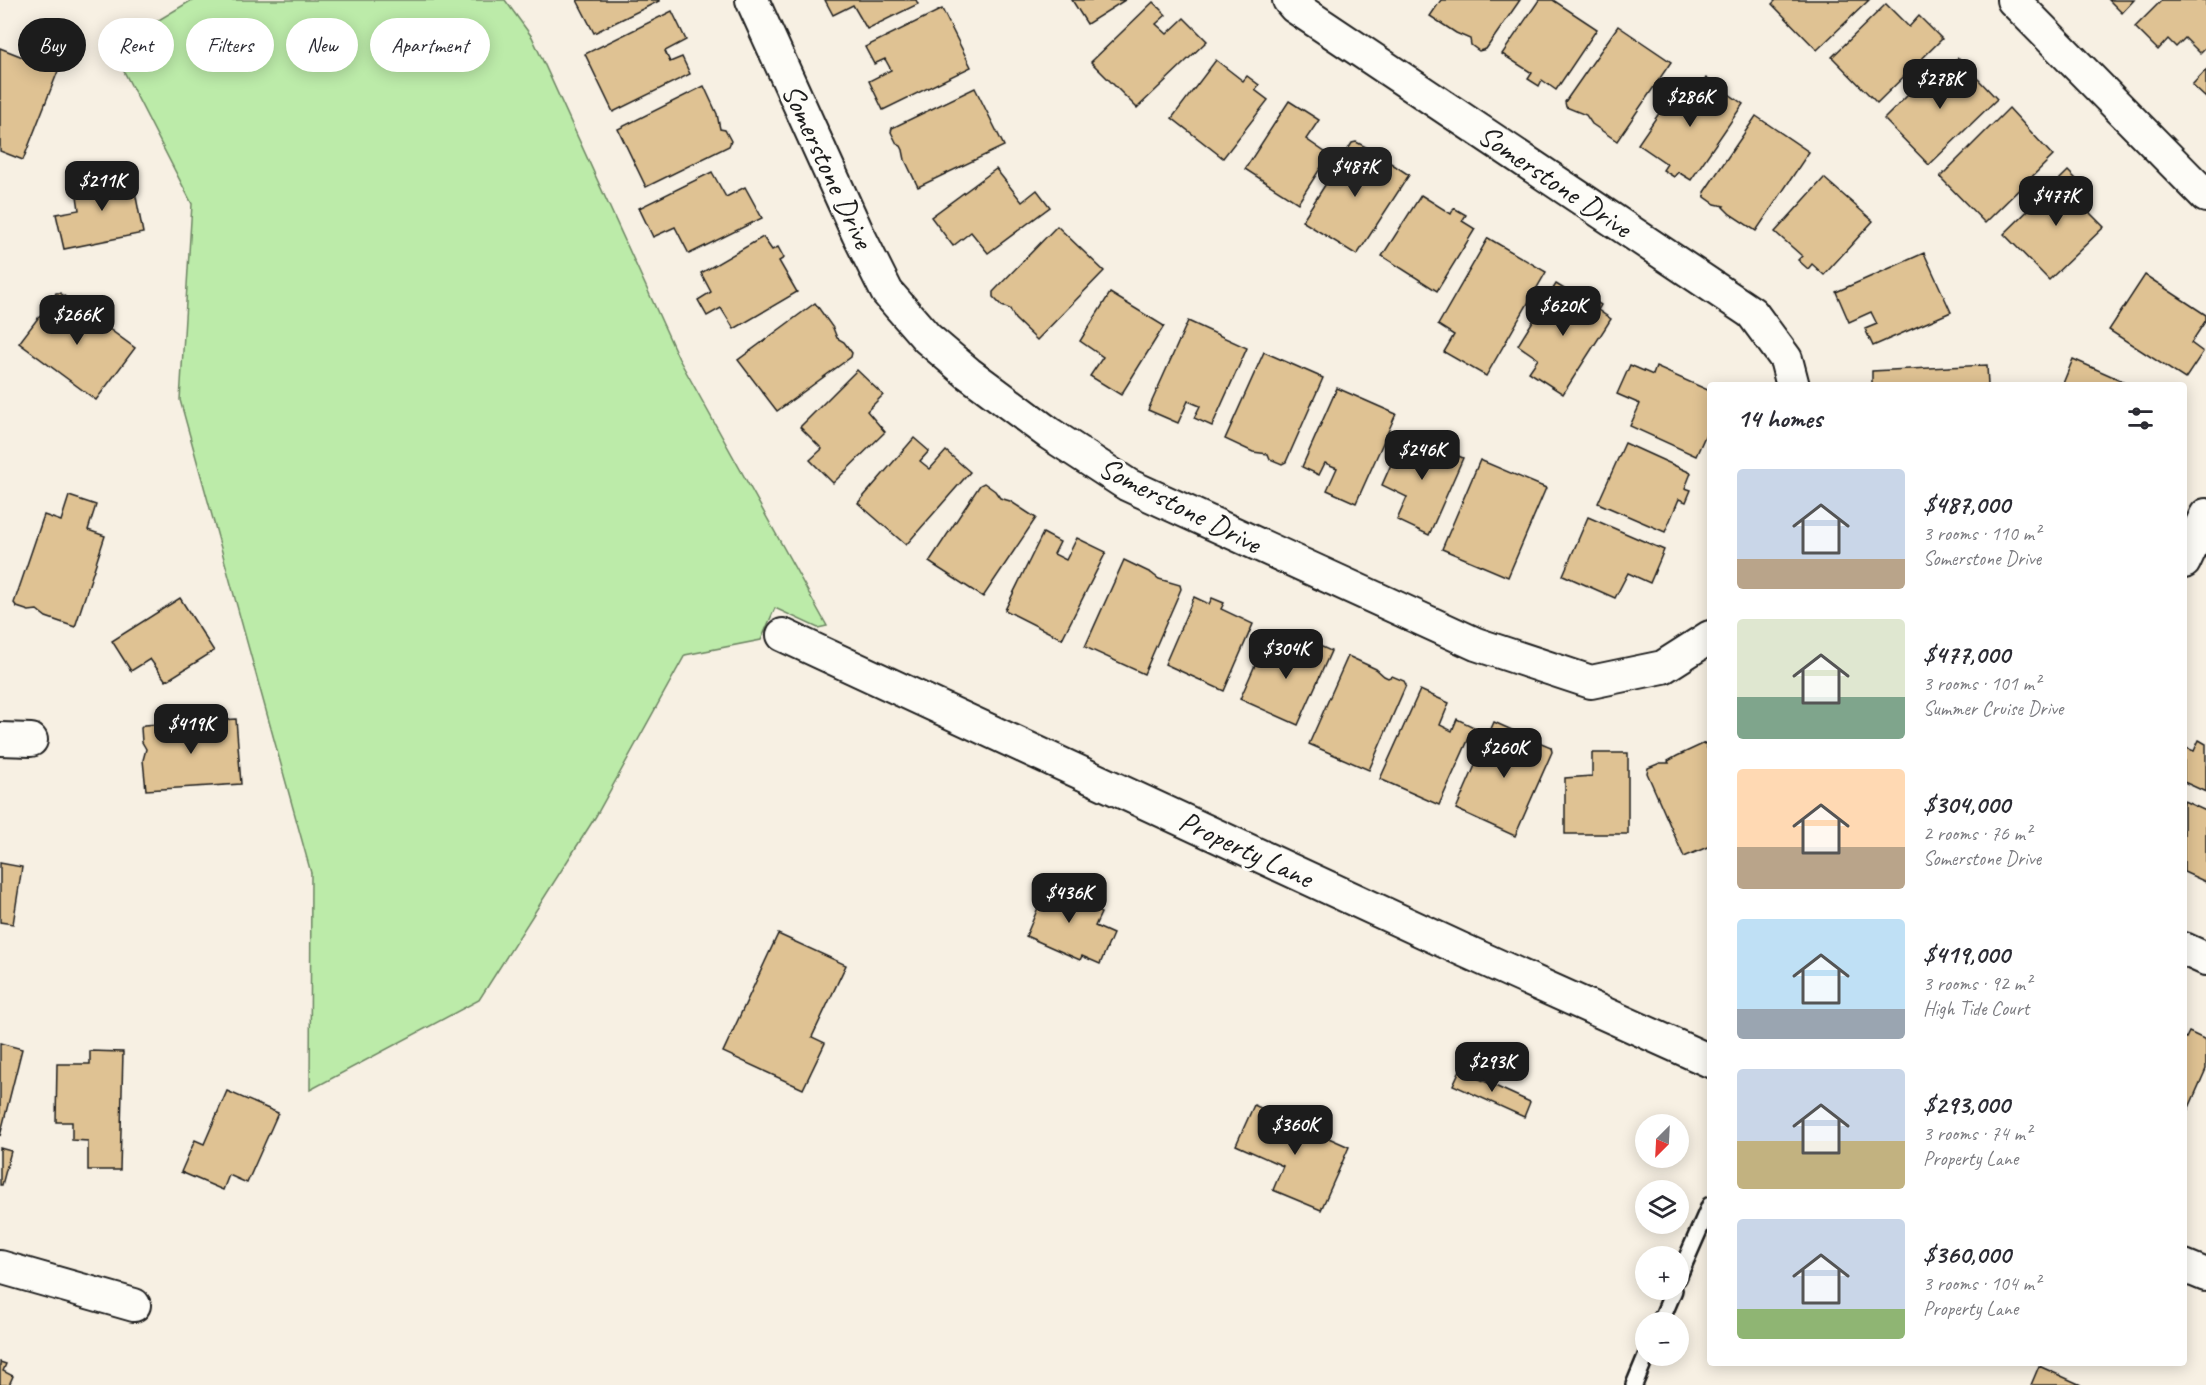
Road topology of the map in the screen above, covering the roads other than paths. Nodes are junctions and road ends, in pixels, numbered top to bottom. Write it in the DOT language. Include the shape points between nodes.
graph roads {
  1 [pos="752,0"];
  2 [pos="1289,0"];
  3 [pos="2013,0"];
  4 [pos="2206,196"];
  5 [pos="1792,382"];
  6 [pos="2206,515"];
  7 [pos="2187,556"];
  8 [pos="783,635"];
  9 [pos="1707,639"];
  10 [pos="0,739"];
  11 [pos="31,740"];
  12 [pos="2187,950"];
  13 [pos="2206,959"];
  14 [pos="1707,1060"];
  15 [pos="1707,1212"];
  16 [pos="1689,1253"];
  17 [pos="0,1267"];
  18 [pos="2187,1267"];
  19 [pos="2206,1275"];
  20 [pos="134,1305"];
  21 [pos="1642,1366"];
  22 [pos="1634,1385"];
  1 -- 9 [label="street, Somerstone Drive" via="887,292 927,338 1050,434 1128,485 1476,644 1591,682 1663,668"];
  2 -- 5 [label="street, Somerstone Drive" via="1752,313 1786,359"];
  3 -- 4 [label="street"];
  6 -- 7 [label="street"];
  8 -- 14 [label="street, Property Lane"];
  10 -- 11 [label="street"];
  12 -- 13 [label="street"];
  15 -- 16 [label="lane"];
  17 -- 20 [label="street"];
  18 -- 19 [label="street"];
  21 -- 22 [label="lane"];
}
